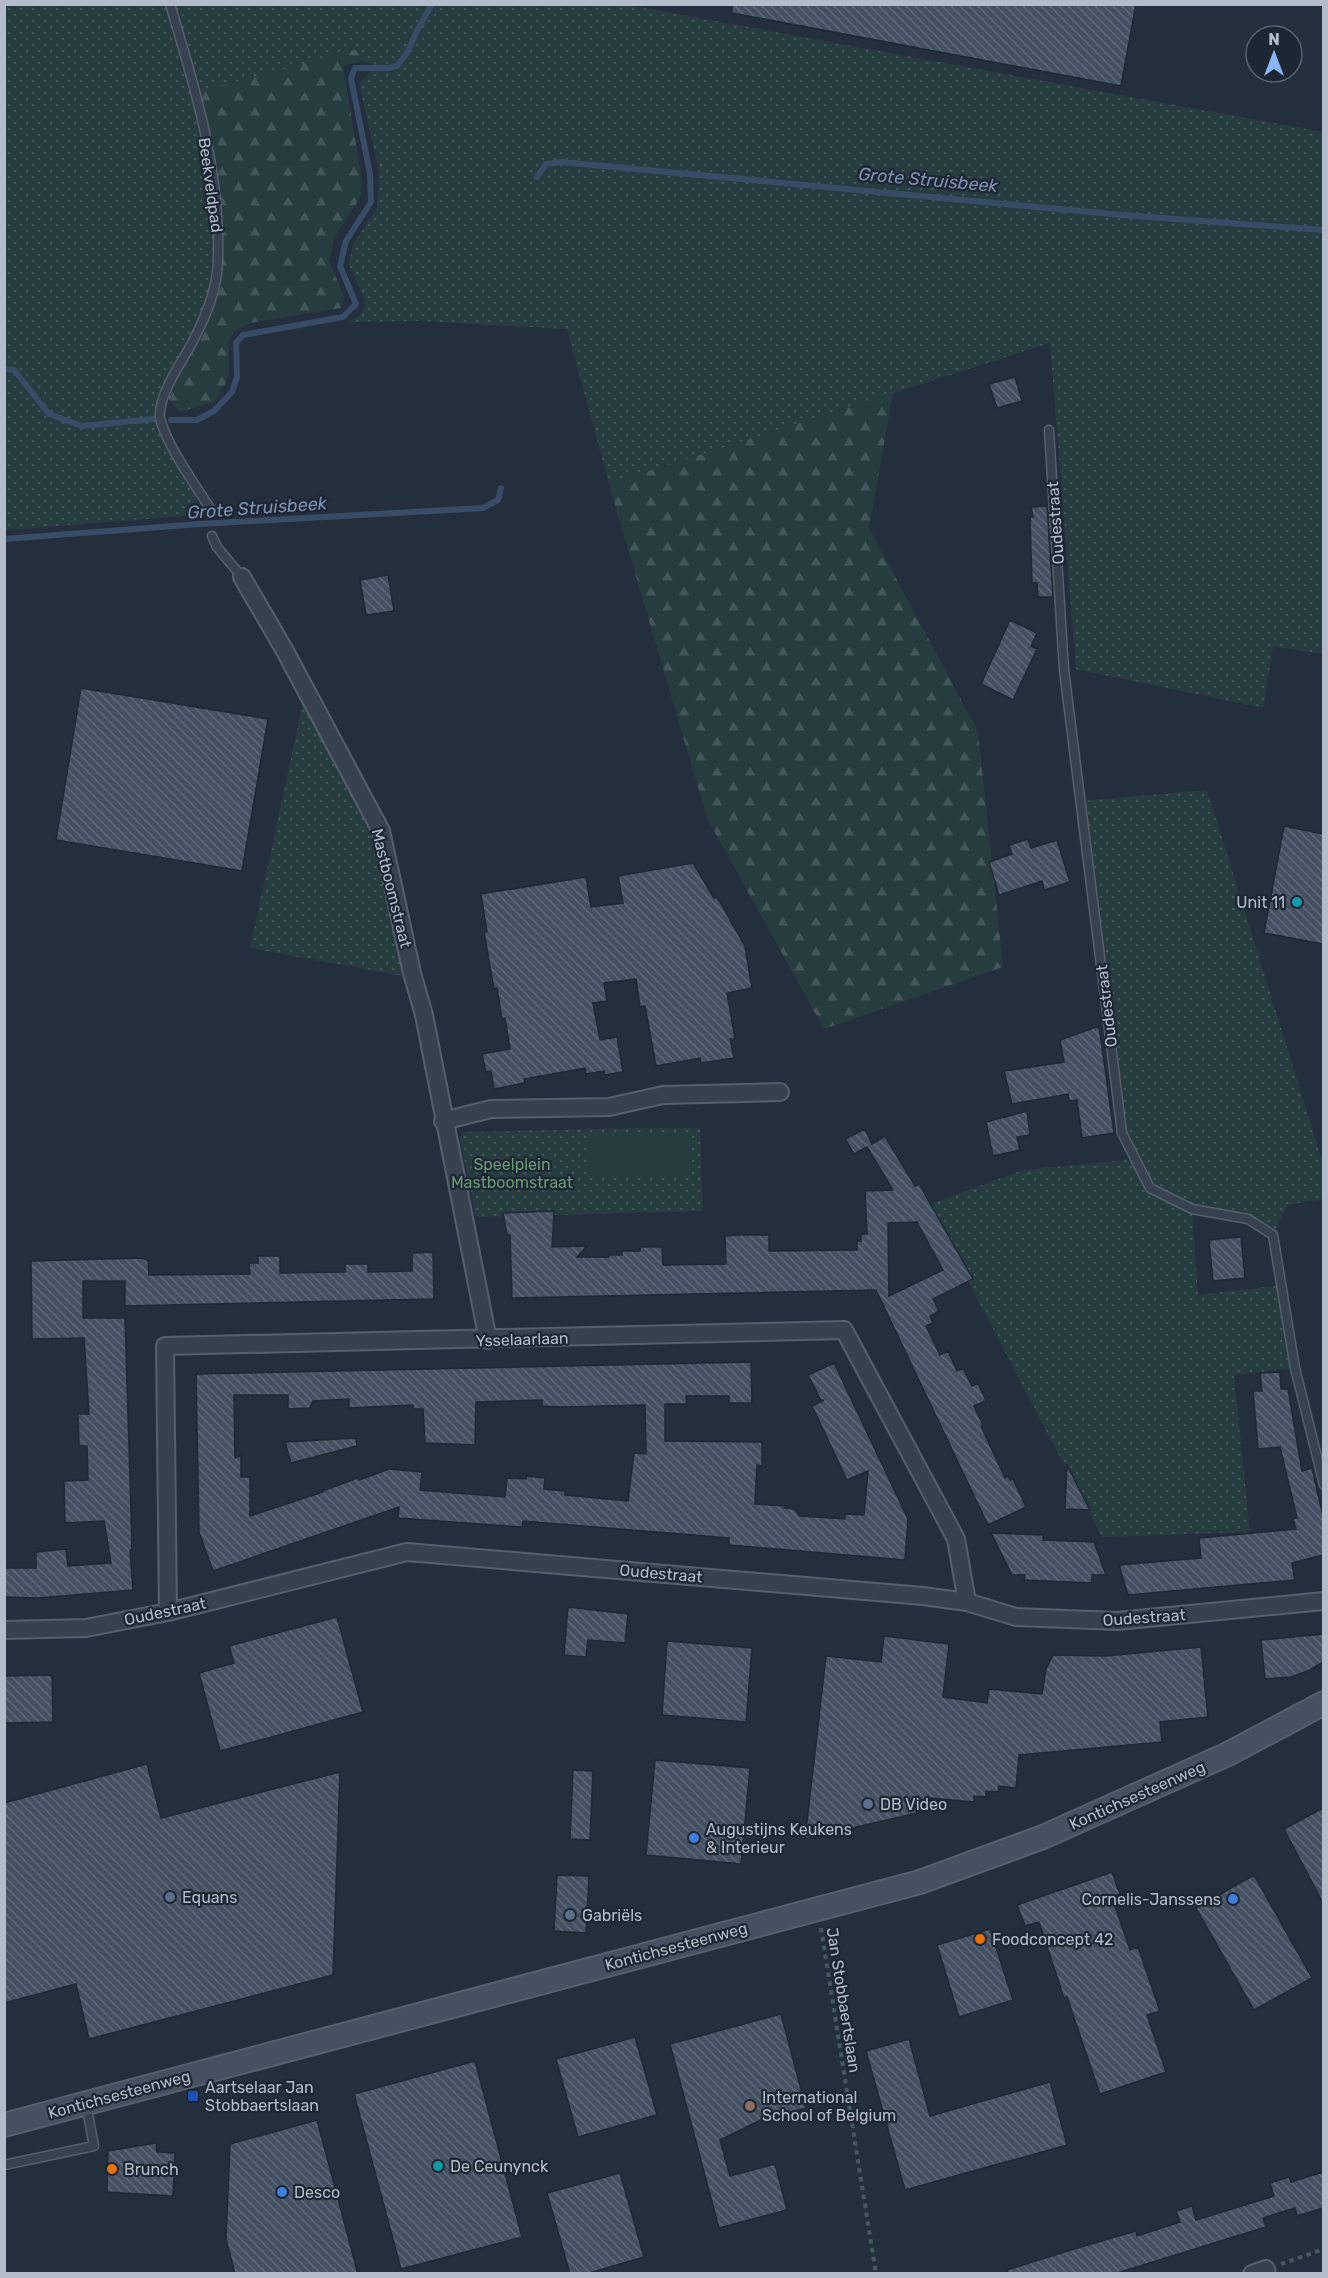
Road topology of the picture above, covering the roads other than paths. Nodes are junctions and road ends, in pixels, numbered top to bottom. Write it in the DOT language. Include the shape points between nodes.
graph roads {
  1 [pos="170,4"];
  2 [pos="1049,430"];
  3 [pos="210,508"];
  4 [pos="212,536"];
  5 [pos="242,578"];
  6 [pos="780,1092"];
  7 [pos="443,1121"];
  8 [pos="488,1340"];
  9 [pos="1323,1485"];
  10 [pos="1323,1601"];
  11 [pos="967,1602"];
  12 [pos="168,1612"];
  13 [pos="4,1630"];
  14 [pos="1323,1703"];
  15 [pos="86,2103"];
  16 [pos="4,2125"];
  17 [pos="4,2165"];
  1 -- 3 [label="lane, Beekveldpad" via="196,92 219,228 215,288 206,315 175,370 160,415 167,436"];
  2 -- 9 [label="lane, Oudestraat" via="1064,670 1122,1133 1150,1188 1192,1209 1248,1219 1273,1235 1295,1368"];
  4 -- 5 [label="lane"];
  5 -- 7 [label="street, Mastboomstraat" via="381,831 424,1015"];
  6 -- 7 [label="street" via="663,1095 609,1107 491,1109"];
  7 -- 8 [label="street, Mastboomstraat"];
  8 -- 11 [label="street, Ysselaarlaan" via="844,1330 956,1539"];
  8 -- 12 [label="street, Ysselaarlaan" via="165,1346"];
  10 -- 11 [label="street, Oudestraat" via="1117,1621 1016,1617"];
  11 -- 12 [label="street, Oudestraat" via="407,1552"];
  12 -- 13 [label="street, Oudestraat" via="86,1628"];
  14 -- 15 [label="street, Kontichsesteenweg" via="1228,1754 1043,1837 920,1882"];
  15 -- 16 [label="street, Kontichsesteenweg"];
  15 -- 17 [label="lane" via="94,2146"];
}
